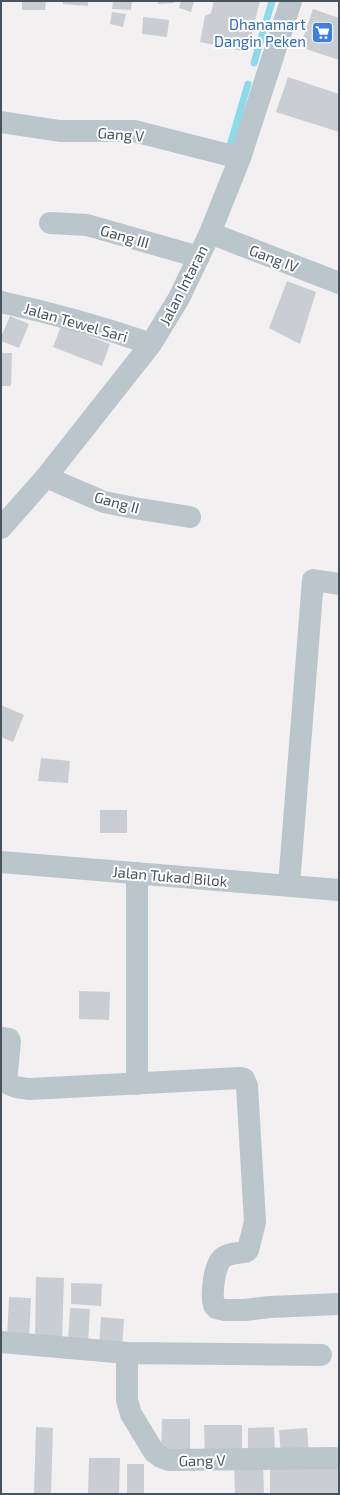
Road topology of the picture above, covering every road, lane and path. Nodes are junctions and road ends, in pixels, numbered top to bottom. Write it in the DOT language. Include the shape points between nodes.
graph roads {
  1 [pos="291,1"];
  2 [pos="1,122"];
  3 [pos="240,158"];
  4 [pos="50,223"];
  5 [pos="210,233"];
  6 [pos="198,257"];
  7 [pos="339,284"];
  8 [pos="1,302"];
  9 [pos="151,344"];
  10 [pos="46,477"];
  11 [pos="190,517"];
  12 [pos="1,528"];
  13 [pos="339,584"];
  14 [pos="1,862"];
  15 [pos="137,874"];
  16 [pos="289,885"];
  17 [pos="339,890"];
  18 [pos="1,1038"];
  19 [pos="137,1084"];
  20 [pos="339,1304"];
  21 [pos="1,1342"];
  22 [pos="127,1353"];
  23 [pos="322,1355"];
  24 [pos="335,1458"];
  1 -- 3 [label="street, Jalan Intaran"];
  2 -- 3 [label="street, Gang V" via="60,131 134,131"];
  3 -- 5 [label="street, Jalan Intaran"];
  4 -- 6 [label="street, Gang III" via="87,225"];
  5 -- 6 [label="street, Jalan Intaran"];
  5 -- 7 [label="street, Gang IV"];
  6 -- 9 [label="street, Jalan Intaran" via="179,298"];
  8 -- 9 [label="street, Jalan Tewel Sari" via="49,312"];
  9 -- 10 [label="street, Jalan Intaran"];
  10 -- 11 [label="street, Gang II" via="104,502"];
  10 -- 12 [label="street, Jalan Intaran"];
  13 -- 16 [label="street" via="313,580"];
  14 -- 15 [label="street, Jalan Tukad Bilok"];
  15 -- 16 [label="street, Jalan Tukad Bilok"];
  15 -- 19 [label="street"];
  16 -- 17 [label="street, Jalan Tukad Bilok"];
  18 -- 19 [label="street" via="10,1041 6,1079 12,1086 30,1089"];
  19 -- 20 [label="street" via="240,1078 246,1082 255,1222 248,1250 225,1256 218,1263 213,1288 214,1306 225,1310 245,1310"];
  21 -- 22 [label="street"];
  22 -- 23 [label="street"];
  22 -- 24 [label="street, Gang V" via="127,1400 131,1414 154,1452 161,1457 169,1460"];
}
